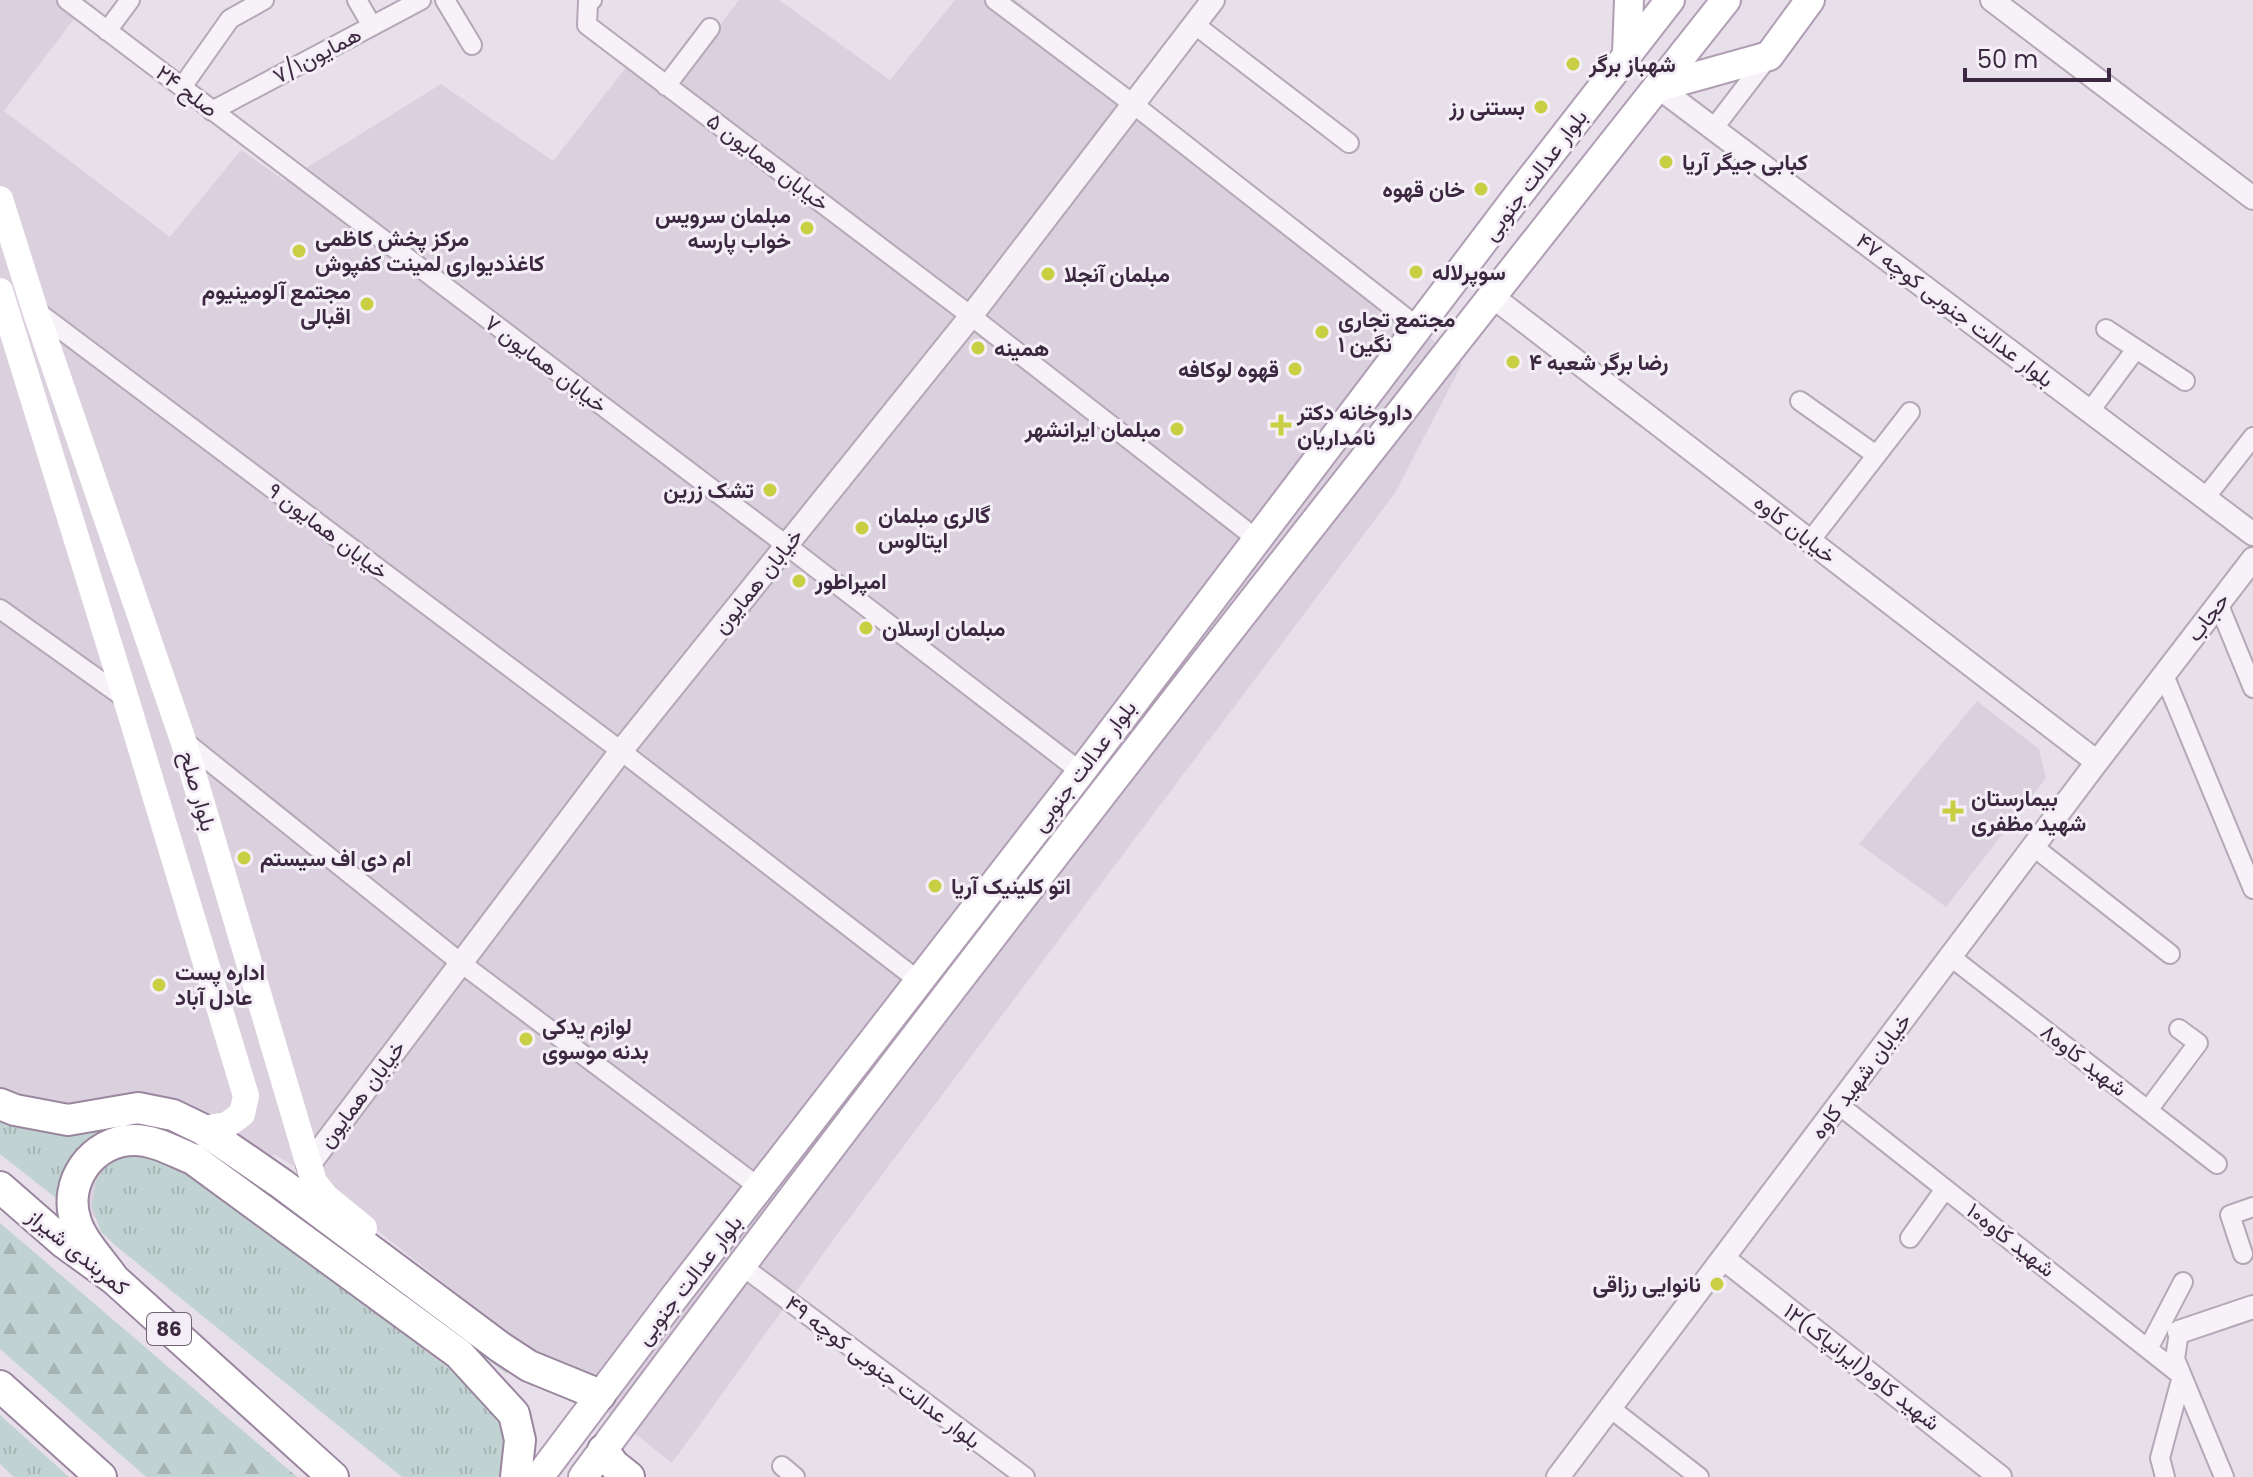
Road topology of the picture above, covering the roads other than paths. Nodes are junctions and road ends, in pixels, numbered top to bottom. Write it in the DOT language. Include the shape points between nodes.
graph roads {
  1 [pos="67,0"];
  2 [pos="130,0"];
  3 [pos="264,0"];
  4 [pos="357,0"];
  5 [pos="421,0"];
  6 [pos="445,0"];
  7 [pos="592,0"];
  8 [pos="995,0"];
  9 [pos="1213,0"];
  10 [pos="1629,0"];
  11 [pos="1670,0"];
  12 [pos="1726,0"];
  13 [pos="1810,0"];
  14 [pos="1992,0"];
  15 [pos="1194,24"];
  16 [pos="372,26"];
  17 [pos="710,28"];
  18 [pos="107,31"];
  19 [pos="472,45"];
  20 [pos="1627,54"];
  21 [pos="1769,56"];
  22 [pos="666,86"];
  23 [pos="182,87"];
  24 [pos="1658,87"];
  25 [pos="1133,104"];
  26 [pos="212,111"];
  27 [pos="1713,129"];
  28 [pos="1349,143"];
  29 [pos="306,183"];
  30 [pos="2253,198"];
  31 [pos="0,199"];
  32 [pos="0,291"];
  33 [pos="1493,297"];
  34 [pos="35,310"];
  35 [pos="971,316"];
  36 [pos="1419,328"];
  37 [pos="2106,329"];
  38 [pos="2136,349"];
  39 [pos="2185,381"];
  40 [pos="1800,401"];
  41 [pos="2090,411"];
  42 [pos="1910,412"];
  43 [pos="2253,437"];
  44 [pos="1876,455"];
  45 [pos="2205,498"];
  46 [pos="2253,534"];
  47 [pos="1258,540"];
  48 [pos="1810,541"];
  49 [pos="786,545"];
  50 [pos="2253,559"];
  51 [pos="2218,603"];
  52 [pos="0,609"];
  53 [pos="1198,618"];
  54 [pos="1223,638"];
  55 [pos="2164,675"];
  56 [pos="2253,688"];
  57 [pos="126,699"];
  58 [pos="183,740"];
  59 [pos="621,751"];
  60 [pos="2097,762"];
  61 [pos="1081,772"];
  62 [pos="2034,847"];
  63 [pos="2253,889"];
  64 [pos="239,931"];
  65 [pos="199,940"];
  66 [pos="2170,954"];
  67 [pos="1951,957"];
  68 [pos="461,963"];
  69 [pos="919,981"];
  70 [pos="2179,1029"];
  71 [pos="0,1104"];
  72 [pos="1839,1105"];
  73 [pos="2148,1110"];
  74 [pos="202,1129"];
  75 [pos="2217,1164"];
  76 [pos="308,1166"];
  77 [pos="0,1187"];
  78 [pos="760,1188"];
  79 [pos="1945,1189"];
  80 [pos="2253,1207"];
  81 [pos="1910,1238"];
  82 [pos="2243,1254"];
  83 [pos="1723,1258"];
  84 [pos="742,1266"];
  85 [pos="114,1279"];
  86 [pos="2183,1282"];
  87 [pos="2253,1307"];
  88 [pos="473,1327"];
  89 [pos="2179,1332"];
  90 [pos="2148,1349"];
  91 [pos="2182,1376"];
  92 [pos="0,1386"];
  93 [pos="600,1395"];
  94 [pos="1610,1408"];
  95 [pos="603,1450"];
  96 [pos="101,1477"];
  97 [pos="333,1477"];
  98 [pos="516,1477"];
  99 [pos="539,1477"];
  100 [pos="583,1477"];
  101 [pos="629,1477"];
  102 [pos="1025,1477"];
  103 [pos="1558,1477"];
  104 [pos="1699,1477"];
  105 [pos="2000,1477"];
  106 [pos="2165,1477"];
  107 [pos="2224,1477"];
  1 -- 18 [label="street, صلح ۲۴"];
  2 -- 18 [label="street"];
  3 -- 23 [label="street" via="230,19"];
  4 -- 16 [label="street"];
  5 -- 16 [label="street, همایون۷/۱"];
  6 -- 19 [label="street"];
  7 -- 22 [label="street, خیابان همایون ۵" via="587,25"];
  8 -- 25 [label="street"];
  9 -- 15 [label="street, خیابان همایون"];
  10 -- 20 [label="main road"];
  11 -- 20 [label="main road, بلوار عدالت جنوبی"];
  12 -- 24 [label="main road, بلوار عدالت جنوبی"];
  13 -- 21 [label="main road"];
  14 -- 30 [label="street"];
  15 -- 25 [label="street, خیابان همایون"];
  15 -- 28 [label="street"];
  16 -- 26 [label="street, همایون۷/۱"];
  17 -- 22 [label="street"];
  18 -- 23 [label="street, صلح ۲۴"];
  20 -- 36 [label="main road, بلوار عدالت جنوبی"];
  21 -- 24 [label="main road"];
  21 -- 27 [label="street"];
  22 -- 35 [label="street, خیابان همایون ۵"];
  23 -- 26 [label="street, صلح ۲۴"];
  24 -- 27 [label="street, بلوار عدالت جنوبی کوچه ۴۷"];
  24 -- 33 [label="main road, بلوار عدالت جنوبی"];
  25 -- 35 [label="street, خیابان همایون"];
  25 -- 36 [label="street"];
  26 -- 29 [label="street, صلح ۲۴"];
  27 -- 41 [label="street, بلوار عدالت جنوبی کوچه ۴۷"];
  29 -- 49 [label="street, خیابان همایون ۷"];
  31 -- 34 [label="main road, بلوار صلح"];
  32 -- 57 [label="main road, بلوار صلح"];
  33 -- 48 [label="street, خیابان کاوه"];
  33 -- 54 [label="main road, بلوار عدالت جنوبی"];
  34 -- 58 [label="main road, بلوار صلح"];
  34 -- 59 [label="street, خیابان همایون ۹"];
  35 -- 47 [label="street, خیابان همایون ۵"];
  35 -- 49 [label="street, خیابان همایون"];
  36 -- 47 [label="main road, بلوار عدالت جنوبی"];
  37 -- 38 [label="street"];
  38 -- 39 [label="street"];
  38 -- 41 [label="street"];
  40 -- 44 [label="street"];
  41 -- 45 [label="street, بلوار عدالت جنوبی کوچه ۴۷"];
  42 -- 44 [label="street"];
  43 -- 45 [label="street"];
  44 -- 48 [label="street"];
  45 -- 46 [label="street, بلوار عدالت جنوبی کوچه ۴۷"];
  47 -- 53 [label="main road, بلوار عدالت جنوبی"];
  48 -- 60 [label="street, خیابان کاوه"];
  49 -- 59 [label="street, خیابان همایون"];
  49 -- 61 [label="street, خیابان همایون ۷"];
  50 -- 51 [label="street, حجاب"];
  51 -- 55 [label="street, حجاب"];
  51 -- 56 [label="street"];
  52 -- 57 [label="street"];
  53 -- 54 [label="main road"];
  53 -- 61 [label="main road, بلوار عدالت جنوبی"];
  54 -- 84 [label="main road, بلوار عدالت جنوبی"];
  55 -- 60 [label="street, خیابان شهید کاوه"];
  55 -- 63 [label="street"];
  57 -- 65 [label="main road, بلوار صلح"];
  58 -- 64 [label="main road, بلوار صلح"];
  58 -- 68 [label="street"];
  59 -- 68 [label="street, خیابان همایون"];
  59 -- 69 [label="street, خیابان همایون ۹"];
  60 -- 62 [label="street, خیابان شهید کاوه"];
  61 -- 69 [label="main road, بلوار عدالت جنوبی"];
  62 -- 66 [label="street"];
  62 -- 67 [label="street, خیابان شهید کاوه"];
  64 -- 65 [label="main road"];
  64 -- 76 [label="main road, بلوار صلح"];
  65 -- 74 [label="main road, بلوار صلح" via="246,1096 242,1114 227,1125"];
  67 -- 72 [label="street, خیابان شهید کاوه"];
  67 -- 73 [label="street, شهید کاوه۸"];
  68 -- 76 [label="street, خیابان همایون"];
  68 -- 78 [label="street"];
  69 -- 78 [label="main road, بلوار عدالت جنوبی"];
  70 -- 73 [label="street" via="2198,1043"];
  71 -- 74 [label="highway" via="68,1120 138,1108 173,1115"];
  72 -- 79 [label="street, شهید کاوه۱۰"];
  72 -- 83 [label="street, خیابان شهید کاوه"];
  73 -- 75 [label="street, شهید کاوه۸"];
  74 -- 88 [label="highway"];
  76 -- 88 [label="main road, بلوار صلح" via="326,1197 430,1282"];
  77 -- 85 [label="highway, کمربندی شیراز / 86"];
  78 -- 93 [label="main road, بلوار عدالت جنوبی"];
  79 -- 81 [label="street"];
  79 -- 90 [label="street, شهید کاوه۱۰"];
  80 -- 82 [label="street" via="2230,1215"];
  83 -- 94 [label="street, خیابان شهید کاوه"];
  83 -- 105 [label="street, ۱۲شهید کاوه(ایرانپاک)"];
  84 -- 95 [label="main road, بلوار عدالت جنوبی"];
  84 -- 102 [label="street, بلوار عدالت جنوبی کوچه ۴۹"];
  85 -- 97 [label="highway, کمربندی شیراز / 86"];
  85 -- 98 [label="highway" via="76,1225 72,1194 77,1175 104,1148 120,1141 148,1141 193,1159 459,1354 514,1414 520,1440"];
  86 -- 90 [label="street"];
  87 -- 89 [label="street"];
  88 -- 93 [label="highway" via="529,1366"];
  89 -- 91 [label="street" via="2175,1359"];
  90 -- 91 [label="street, شهید کاوه۱۰"];
  91 -- 106 [label="street" via="2160,1458"];
  91 -- 107 [label="street"];
  92 -- 96 [label="highway"];
  93 -- 99 [label="main road, بلوار عدالت جنوبی"];
  94 -- 103 [label="street, خیابان شهید کاوه"];
  94 -- 104 [label="street"];
  95 -- 100 [label="main road, بلوار عدالت جنوبی"];
  95 -- 101 [label="highway"];
}
